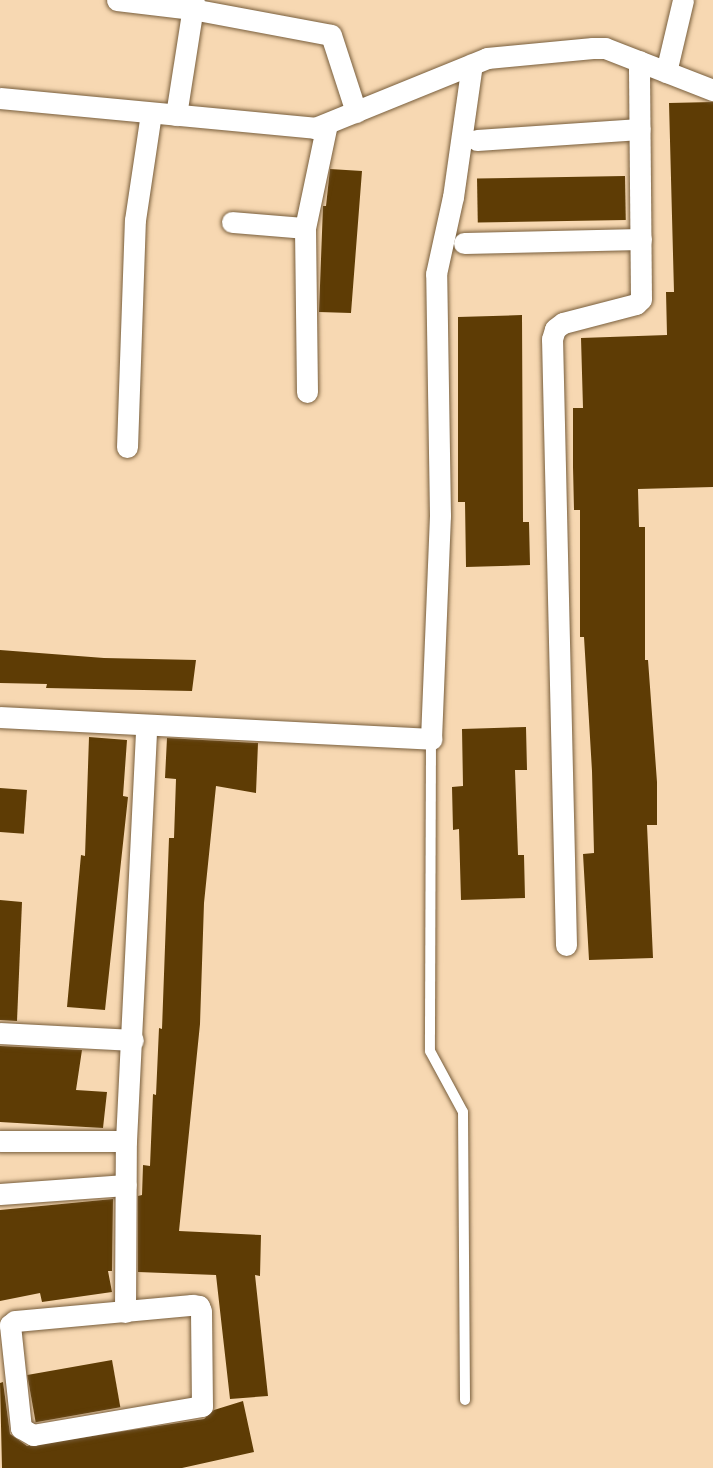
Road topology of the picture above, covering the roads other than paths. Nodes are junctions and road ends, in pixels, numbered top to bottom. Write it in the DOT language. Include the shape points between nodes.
graph roads {
  1 [pos="117,0"];
  2 [pos="683,0"];
  3 [pos="193,4"];
  4 [pos="639,61"];
  5 [pos="472,64"];
  6 [pos="666,72"];
  7 [pos="713,90"];
  8 [pos="0,98"];
  9 [pos="356,112"];
  10 [pos="151,113"];
  11 [pos="176,116"];
  12 [pos="327,124"];
  13 [pos="640,129"];
  14 [pos="477,140"];
  15 [pos="232,222"];
  16 [pos="305,228"];
  17 [pos="641,239"];
  18 [pos="464,243"];
  19 [pos="307,392"];
  20 [pos="127,447"];
  21 [pos="0,717"];
  22 [pos="147,725"];
  23 [pos="431,739"];
  24 [pos="566,945"];
  25 [pos="0,1033"];
  26 [pos="133,1040"];
  27 [pos="0,1141"];
  28 [pos="126,1141"];
  29 [pos="126,1185"];
  30 [pos="0,1194"];
  31 [pos="125,1312"];
  32 [pos="465,1400"];
  1 -- 3 [label="street"];
  2 -- 6 [label="street"];
  3 -- 9 [label="street" via="331,35"];
  3 -- 11 [label="street"];
  4 -- 5 [label="street" via="593,48 502,56"];
  4 -- 6 [label="street"];
  4 -- 13 [label="street"];
  5 -- 9 [label="street"];
  5 -- 23 [label="street" via="453,197 436,274 440,516"];
  6 -- 7 [label="street"];
  8 -- 10 [label="street"];
  9 -- 12 [label="street"];
  10 -- 11 [label="street"];
  10 -- 20 [label="street" via="135,220"];
  11 -- 12 [label="street" via="303,128"];
  12 -- 16 [label="street"];
  13 -- 14 [label="street"];
  13 -- 17 [label="street"];
  15 -- 16 [label="street"];
  16 -- 19 [label="street"];
  17 -- 18 [label="street"];
  17 -- 24 [label="street" via="641,299 636,304 563,323 555,329 552,339"];
  21 -- 22 [label="street"];
  22 -- 23 [label="street"];
  22 -- 26 [label="street"];
  23 -- 32 [label="lane" via="430,1051 463,1112"];
  25 -- 26 [label="street"];
  26 -- 28 [label="street"];
  27 -- 28 [label="street"];
  28 -- 29 [label="street"];
  29 -- 30 [label="street"];
  29 -- 31 [label="street"];
  31 -- 31 [label="street" via="15,1321 10,1325 21,1428 26,1433 202,1406 199,1306"];
}
